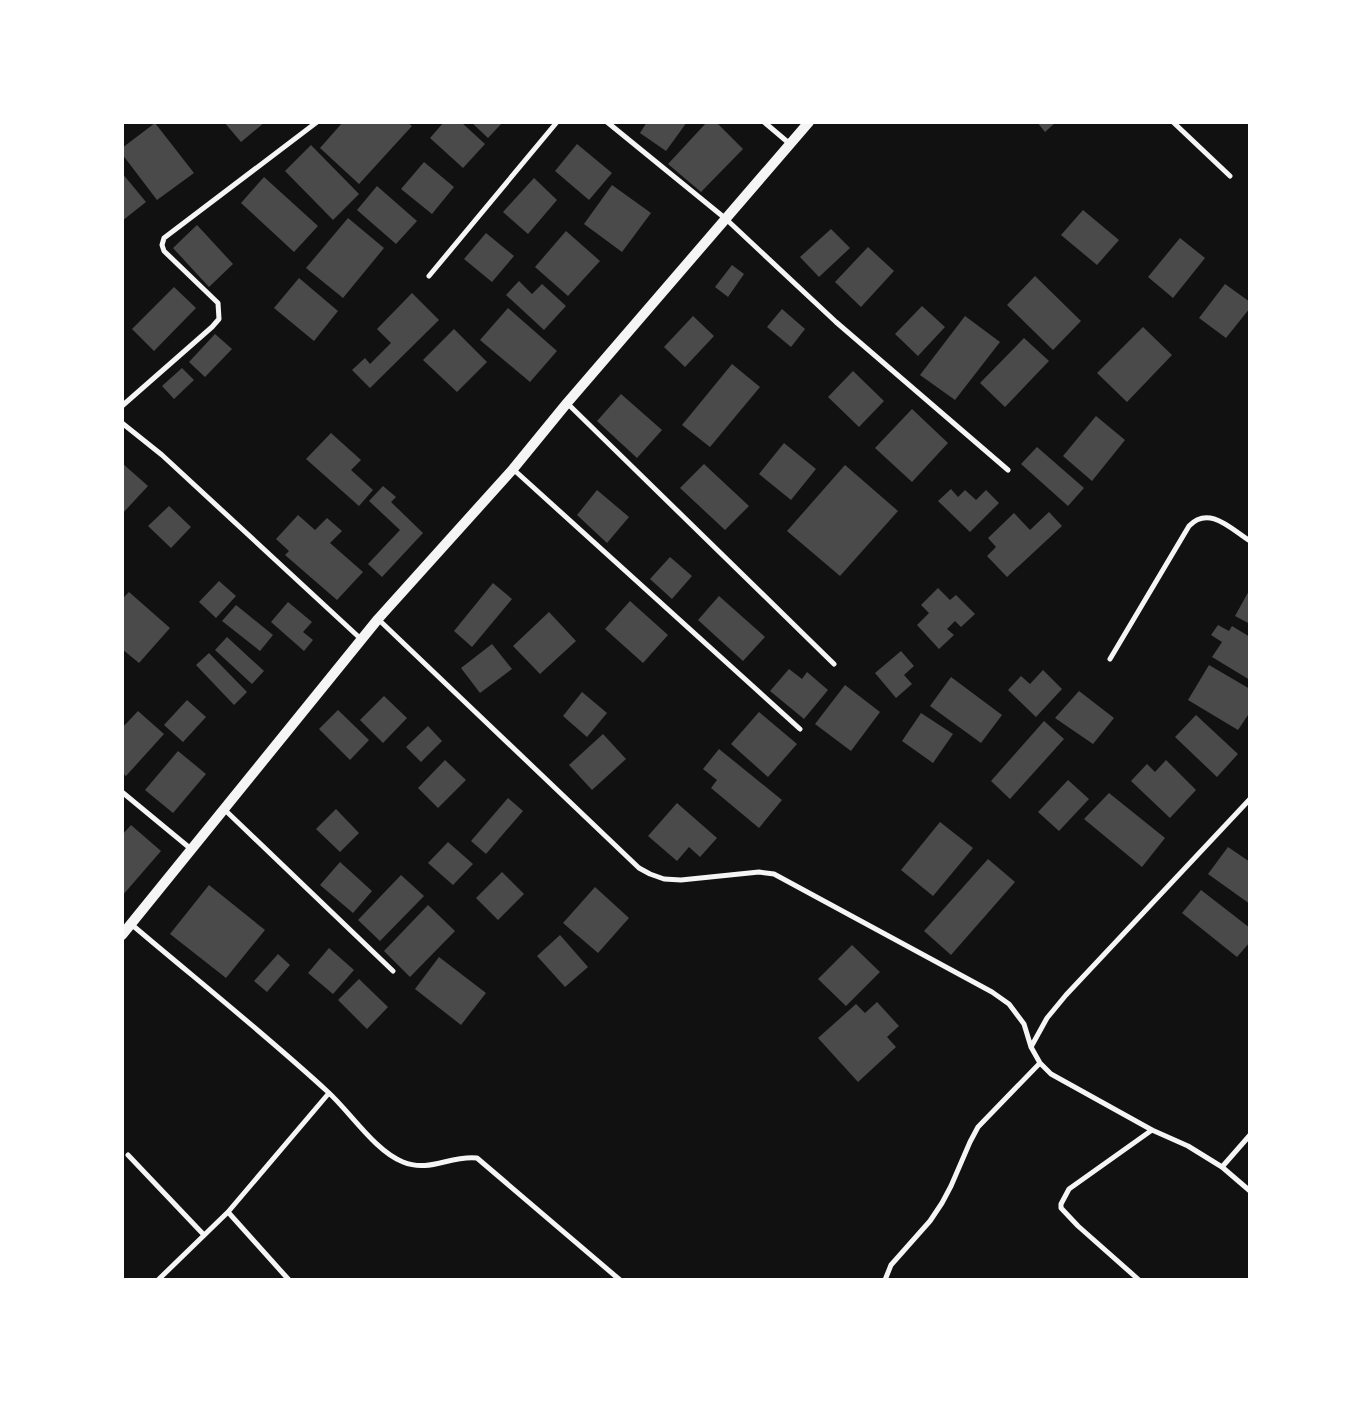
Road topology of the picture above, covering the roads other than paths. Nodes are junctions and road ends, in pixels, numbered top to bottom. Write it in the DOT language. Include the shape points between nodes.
graph roads {
  1 [pos="317,122"];
  2 [pos="557,122"];
  3 [pos="607,122"];
  4 [pos="764,122"];
  5 [pos="809,122"];
  6 [pos="1173,122"];
  7 [pos="791,144"];
  8 [pos="1230,176"];
  9 [pos="726,219"];
  10 [pos="430,276"];
  11 [pos="567,403"];
  12 [pos="122,406"];
  13 [pos="122,423"];
  14 [pos="513,469"];
  15 [pos="1008,470"];
  16 [pos="1250,541"];
  17 [pos="378,619"];
  18 [pos="362,640"];
  19 [pos="1110,659"];
  20 [pos="834,664"];
  21 [pos="800,729"];
  22 [pos="122,792"];
  23 [pos="1250,800"];
  24 [pos="225,810"];
  25 [pos="192,850"];
  26 [pos="131,924"];
  27 [pos="122,935"];
  28 [pos="393,971"];
  29 [pos="1031,1048"];
  30 [pos="1040,1063"];
  31 [pos="330,1093"];
  32 [pos="1152,1130"];
  33 [pos="1250,1136"];
  34 [pos="128,1155"];
  35 [pos="1222,1167"];
  36 [pos="1250,1191"];
  37 [pos="228,1212"];
  38 [pos="204,1235"];
  39 [pos="158,1280"];
  40 [pos="289,1280"];
  41 [pos="620,1280"];
  42 [pos="886,1280"];
  43 [pos="1138,1280"];
  1 -- 12 [label="street" via="164,238 164,252 218,304 218,319"];
  2 -- 10 [label="street"];
  3 -- 9 [label="street"];
  4 -- 7 [label="street"];
  5 -- 7 [label="main road"];
  6 -- 8 [label="street"];
  7 -- 9 [label="main road"];
  9 -- 11 [label="main road"];
  9 -- 15 [label="street" via="836,322"];
  11 -- 14 [label="main road"];
  11 -- 20 [label="street"];
  13 -- 18 [label="street" via="162,455"];
  14 -- 17 [label="main road"];
  14 -- 21 [label="street"];
  16 -- 19 [label="street" via="1208,516 1196,519"];
  17 -- 18 [label="main road"];
  17 -- 29 [label="street" via="639,868 664,879 681,880 759,872 774,874 992,992 1009,1004 1024,1024"];
  18 -- 24 [label="main road"];
  22 -- 25 [label="street"];
  23 -- 29 [label="street" via="1066,994 1047,1018"];
  24 -- 25 [label="main road"];
  24 -- 28 [label="street"];
  25 -- 26 [label="main road"];
  26 -- 27 [label="main road"];
  26 -- 31 [label="street"];
  29 -- 30 [label="street"];
  30 -- 32 [label="street" via="1050,1074"];
  30 -- 42 [label="street" via="978,1127 942,1203 891,1265"];
  31 -- 37 [label="street"];
  31 -- 41 [label="street" via="392,1157 424,1167 459,1158 477,1158"];
  32 -- 35 [label="street" via="1188,1146"];
  32 -- 43 [label="street" via="1069,1189 1061,1204 1078,1226"];
  33 -- 35 [label="street"];
  34 -- 38 [label="street"];
  35 -- 36 [label="street"];
  37 -- 38 [label="street"];
  37 -- 40 [label="street"];
  38 -- 39 [label="street"];
}
